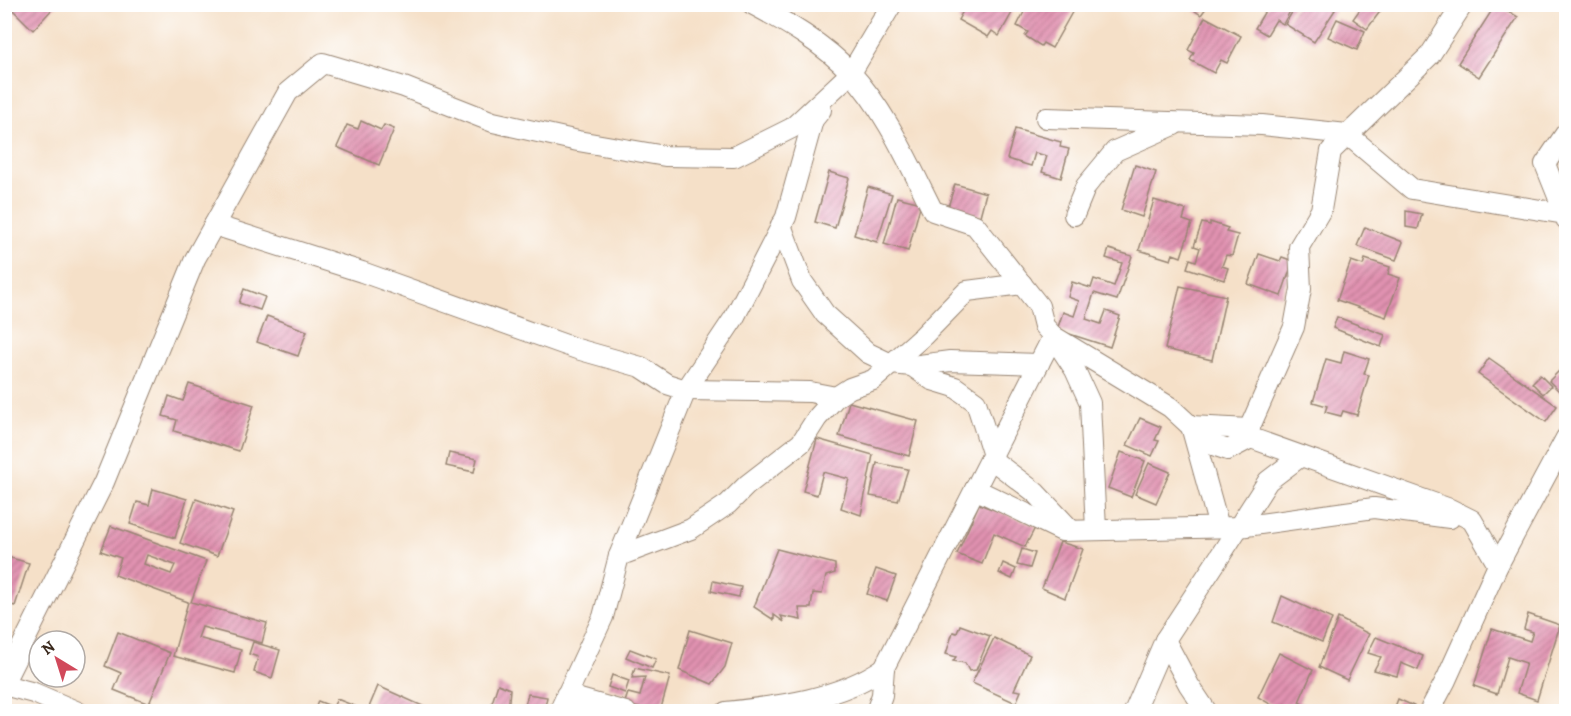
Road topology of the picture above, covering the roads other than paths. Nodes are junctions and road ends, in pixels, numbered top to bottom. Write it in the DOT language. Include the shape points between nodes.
graph roads {
  1 [pos="752,4"];
  2 [pos="891,4"];
  3 [pos="1463,4"];
  4 [pos="851,73"];
  5 [pos="1046,118"];
  6 [pos="1176,124"];
  7 [pos="1566,133"];
  8 [pos="1347,134"];
  9 [pos="1074,215"];
  10 [pos="1566,217"];
  11 [pos="214,225"];
  12 [pos="782,225"];
  13 [pos="1022,284"];
  14 [pos="1053,336"];
  15 [pos="891,364"];
  16 [pos="1039,364"];
  17 [pos="912,366"];
  18 [pos="686,390"];
  19 [pos="836,397"];
  20 [pos="1191,426"];
  21 [pos="1250,434"];
  22 [pos="1566,438"];
  23 [pos="993,454"];
  24 [pos="1301,456"];
  25 [pos="975,489"];
  26 [pos="1472,520"];
  27 [pos="1229,527"];
  28 [pos="1096,530"];
  29 [pos="1072,531"];
  30 [pos="619,556"];
  31 [pos="1498,565"];
  32 [pos="1165,640"];
  33 [pos="884,668"];
  34 [pos="4,684"];
  35 [pos="562,703"];
  36 [pos="78,711"];
  37 [pos="626,711"];
  38 [pos="726,711"];
  39 [pos="876,711"];
  40 [pos="1134,711"];
  41 [pos="1207,711"];
  42 [pos="1429,711"];
  1 -- 4 [label="street" via="826,51"];
  2 -- 4 [label="street"];
  3 -- 8 [label="street" via="1430,55"];
  4 -- 11 [label="street" via="792,128 734,157 665,156 494,122 404,87 323,63 288,92"];
  4 -- 12 [label="street" via="813,120"];
  4 -- 13 [label="street" via="895,134 933,211 975,225"];
  5 -- 6 [label="street"];
  6 -- 8 [label="street" via="1262,125"];
  6 -- 9 [label="street" via="1115,151 1086,186"];
  7 -- 10 [label="street" via="1545,164"];
  8 -- 10 [label="street" via="1412,189"];
  8 -- 21 [label="street" via="1331,151 1321,210 1299,247 1300,289 1294,327"];
  11 -- 18 [label="street" via="640,367 667,384"];
  11 -- 34 [label="street" via="195,259 104,482"];
  12 -- 15 [label="street" via="802,281 825,314 868,353"];
  12 -- 18 [label="street" via="734,318"];
  13 -- 14 [label="street" via="1039,306 1044,326"];
  13 -- 15 [label="street" via="967,291"];
  14 -- 16 [label="street"];
  14 -- 20 [label="street" via="1170,407"];
  14 -- 28 [label="street" via="1090,403"];
  15 -- 17 [label="street"];
  15 -- 19 [label="street" via="873,380"];
  16 -- 17 [label="street" via="950,361"];
  16 -- 23 [label="street"];
  17 -- 23 [label="street" via="976,402"];
  18 -- 19 [label="street" via="810,392"];
  18 -- 30 [label="street"];
  19 -- 30 [label="street" via="801,442 728,504 691,529"];
  20 -- 21 [label="street"];
  20 -- 27 [label="street"];
  21 -- 24 [label="street"];
  22 -- 31 [label="street"];
  23 -- 25 [label="street"];
  23 -- 29 [label="street" via="995,462 1036,493"];
  24 -- 26 [label="street"];
  24 -- 27 [label="street" via="1268,481"];
  25 -- 29 [label="street" via="1062,531"];
  25 -- 33 [label="street"];
  26 -- 27 [label="street" via="1374,508"];
  26 -- 31 [label="street"];
  27 -- 28 [label="street"];
  27 -- 32 [label="street"];
  28 -- 29 [label="street"];
  30 -- 35 [label="street" via="603,617"];
  31 -- 42 [label="street"];
  32 -- 40 [label="street"];
  32 -- 41 [label="street"];
  33 -- 38 [label="street" via="866,681 790,704"];
  33 -- 39 [label="street"];
  34 -- 36 [label="street"];
  35 -- 37 [label="street"];
}
